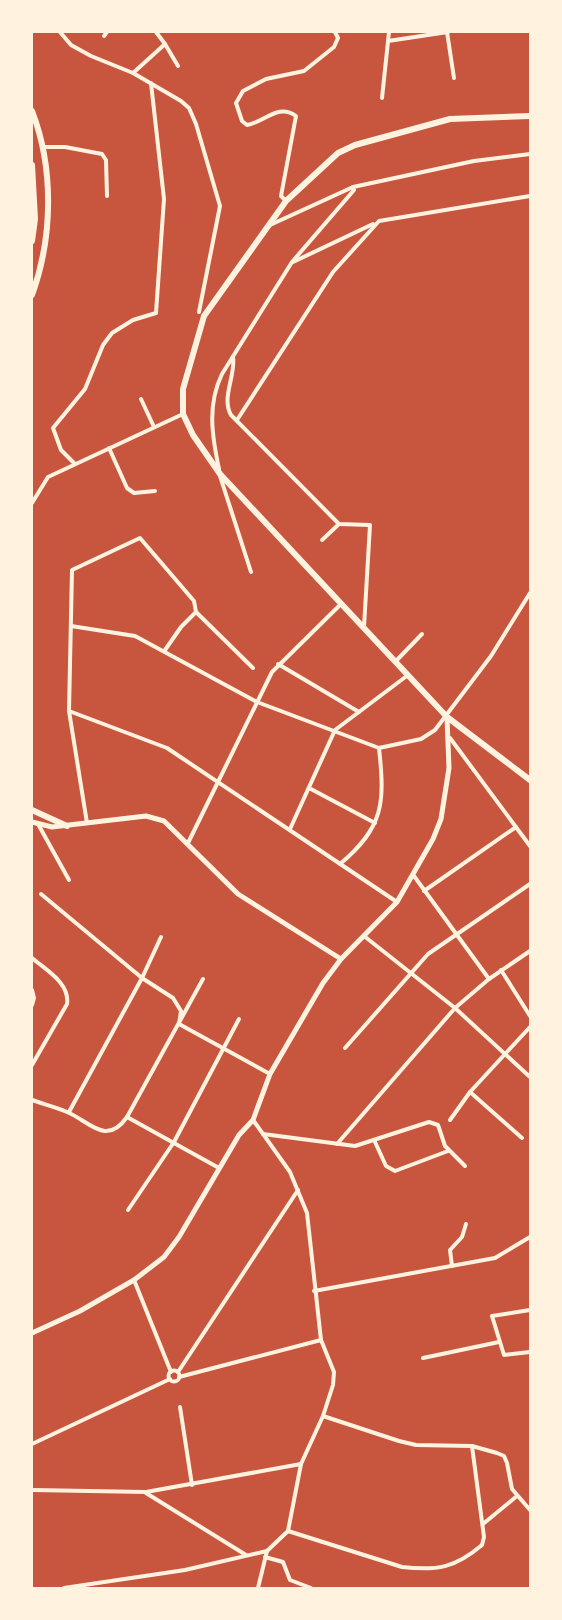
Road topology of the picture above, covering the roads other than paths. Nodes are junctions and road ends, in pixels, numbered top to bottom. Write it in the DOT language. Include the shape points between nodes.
graph roads {
  1 [pos="60,32"];
  2 [pos="107,32"];
  3 [pos="156,32"];
  4 [pos="335,32"];
  5 [pos="388,32"];
  6 [pos="448,32"];
  7 [pos="104,36"];
  8 [pos="388,41"];
  9 [pos="165,44"];
  10 [pos="178,66"];
  11 [pos="133,73"];
  12 [pos="453,78"];
  13 [pos="151,83"];
  14 [pos="382,98"];
  15 [pos="32,111"];
  16 [pos="531,116"];
  17 [pos="42,147"];
  18 [pos="531,154"];
  19 [pos="32,165"];
  20 [pos="353,187"];
  21 [pos="107,196"];
  22 [pos="531,196"];
  23 [pos="286,201"];
  24 [pos="379,221"];
  25 [pos="267,226"];
  26 [pos="32,241"];
  27 [pos="292,262"];
  28 [pos="32,295"];
  29 [pos="198,312"];
  30 [pos="233,356"];
  31 [pos="141,399"];
  32 [pos="183,414"];
  33 [pos="237,420"];
  34 [pos="154,427"];
  35 [pos="109,448"];
  36 [pos="74,464"];
  37 [pos="220,474"];
  38 [pos="155,491"];
  39 [pos="32,503"];
  40 [pos="339,524"];
  41 [pos="322,540"];
  42 [pos="250,572"];
  43 [pos="531,593"];
  44 [pos="342,603"];
  45 [pos="196,612"];
  46 [pos="71,626"];
  47 [pos="364,627"];
  48 [pos="423,634"];
  49 [pos="165,650"];
  50 [pos="396,661"];
  51 [pos="278,664"];
  52 [pos="253,669"];
  53 [pos="408,675"];
  54 [pos="257,702"];
  55 [pos="69,711"];
  56 [pos="359,712"];
  57 [pos="447,717"];
  58 [pos="335,730"];
  59 [pos="450,738"];
  60 [pos="379,748"];
  61 [pos="531,780"];
  62 [pos="219,783"];
  63 [pos="309,789"];
  64 [pos="32,810"];
  65 [pos="32,822"];
  66 [pos="375,823"];
  67 [pos="38,824"];
  68 [pos="87,824"];
  69 [pos="67,826"];
  70 [pos="516,827"];
  71 [pos="290,829"];
  72 [pos="188,843"];
  73 [pos="531,846"];
  74 [pos="340,864"];
  75 [pos="414,876"];
  76 [pos="69,880"];
  77 [pos="531,884"];
  78 [pos="424,891"];
  79 [pos="41,894"];
  80 [pos="397,902"];
  81 [pos="455,934"];
  82 [pos="364,935"];
  83 [pos="161,937"];
  84 [pos="531,951"];
  85 [pos="32,958"];
  86 [pos="341,959"];
  87 [pos="501,970"];
  88 [pos="411,971"];
  89 [pos="142,978"];
  90 [pos="202,979"];
  91 [pos="489,979"];
  92 [pos="32,990"];
  93 [pos="32,1005"];
  94 [pos="455,1008"];
  95 [pos="531,1016"];
  96 [pos="239,1019"];
  97 [pos="179,1023"];
  98 [pos="531,1027"];
  99 [pos="223,1048"];
  100 [pos="345,1048"];
  101 [pos="504,1054"];
  102 [pos="32,1065"];
  103 [pos="270,1074"];
  104 [pos="531,1077"];
  105 [pos="470,1092"];
  106 [pos="32,1100"];
  107 [pos="69,1112"];
  108 [pos="127,1117"];
  109 [pos="253,1120"];
  110 [pos="450,1120"];
  111 [pos="262,1134"];
  112 [pos="522,1138"];
  113 [pos="174,1142"];
  114 [pos="375,1142"];
  115 [pos="337,1144"];
  116 [pos="448,1151"];
  117 [pos="465,1166"];
  118 [pos="220,1169"];
  119 [pos="298,1189"];
  120 [pos="128,1210"];
  121 [pos="466,1224"];
  122 [pos="531,1237"];
  123 [pos="452,1266"];
  124 [pos="134,1280"];
  125 [pos="314,1291"];
  126 [pos="531,1310"];
  127 [pos="32,1333"];
  128 [pos="321,1340"];
  129 [pos="499,1342"];
  130 [pos="531,1352"];
  131 [pos="423,1358"];
  132 [pos="171,1372"];
  133 [pos="178,1374"];
  134 [pos="170,1379"];
  135 [pos="180,1407"];
  136 [pos="322,1416"];
  137 [pos="32,1444"];
  138 [pos="472,1446"];
  139 [pos="301,1464"];
  140 [pos="192,1485"];
  141 [pos="32,1490"];
  142 [pos="146,1492"];
  143 [pos="517,1496"];
  144 [pos="531,1510"];
  145 [pos="482,1524"];
  146 [pos="288,1532"];
  147 [pos="267,1551"];
  148 [pos="246,1555"];
  149 [pos="265,1557"];
  150 [pos="64,1588"];
  151 [pos="258,1588"];
  152 [pos="311,1588"];
  1 -- 11 [label="street" via="71,45"];
  2 -- 7 [label="street"];
  3 -- 9 [label="street"];
  4 -- 23 [label="street" via="338,38 334,47 304,71 266,79 243,91 236,103 247,125 278,111 296,116 281,196"];
  5 -- 8 [label="street"];
  6 -- 8 [label="street"];
  6 -- 12 [label="street"];
  8 -- 14 [label="street"];
  9 -- 10 [label="street"];
  9 -- 11 [label="street"];
  11 -- 13 [label="street"];
  13 -- 29 [label="street" via="189,108 220,206"];
  13 -- 36 [label="street" via="164,199 156,313 111,333 85,389 53,429 61,450"];
  15 -- 17 [label="main road"];
  16 -- 23 [label="main road" via="450,119 355,145 338,153"];
  17 -- 21 [label="street" via="102,154 106,160"];
  17 -- 28 [label="main road" via="47,205 44,252"];
  18 -- 20 [label="street" via="474,161"];
  19 -- 26 [label="main road"];
  20 -- 25 [label="street"];
  20 -- 27 [label="street"];
  22 -- 24 [label="street"];
  23 -- 25 [label="main road"];
  24 -- 27 [label="street"];
  24 -- 33 [label="street" via="333,272"];
  25 -- 32 [label="main road" via="204,316 183,389"];
  27 -- 30 [label="street"];
  30 -- 33 [label="street" via="228,404"];
  30 -- 37 [label="street" via="214,393 211,422"];
  31 -- 34 [label="street"];
  32 -- 34 [label="street"];
  32 -- 37 [label="main road"];
  33 -- 40 [label="street"];
  34 -- 35 [label="street"];
  35 -- 36 [label="street"];
  35 -- 38 [label="street" via="127,488 134,493"];
  36 -- 39 [label="street" via="48,477"];
  37 -- 42 [label="street"];
  37 -- 44 [label="main road"];
  40 -- 41 [label="street"];
  40 -- 47 [label="street" via="370,525"];
  43 -- 57 [label="street"];
  44 -- 47 [label="main road"];
  44 -- 51 [label="street"];
  45 -- 46 [label="street" via="194,601 140,538 72,570"];
  45 -- 49 [label="street"];
  45 -- 52 [label="street"];
  46 -- 49 [label="street" via="135,636"];
  46 -- 55 [label="street"];
  47 -- 50 [label="main road"];
  48 -- 50 [label="street"];
  49 -- 54 [label="street"];
  50 -- 53 [label="main road"];
  51 -- 54 [label="street"];
  51 -- 56 [label="street"];
  53 -- 56 [label="street"];
  53 -- 57 [label="main road"];
  54 -- 58 [label="street"];
  54 -- 62 [label="street"];
  55 -- 62 [label="street" via="152,740"];
  55 -- 68 [label="street"];
  56 -- 58 [label="street"];
  57 -- 59 [label="main road"];
  57 -- 60 [label="street" via="421,740"];
  57 -- 61 [label="main road"];
  58 -- 60 [label="street"];
  58 -- 63 [label="street"];
  59 -- 70 [label="street"];
  59 -- 75 [label="main road" via="441,819"];
  60 -- 66 [label="street" via="384,793"];
  62 -- 71 [label="street"];
  62 -- 72 [label="street"];
  63 -- 66 [label="street"];
  63 -- 71 [label="street"];
  64 -- 69 [label="main road"];
  65 -- 67 [label="main road"];
  66 -- 74 [label="street" via="358,849"];
  67 -- 69 [label="main road"];
  67 -- 76 [label="street"];
  68 -- 69 [label="main road"];
  68 -- 72 [label="main road" via="146,816 164,821"];
  70 -- 73 [label="street"];
  70 -- 78 [label="street"];
  71 -- 74 [label="street"];
  72 -- 86 [label="main road" via="238,894"];
  74 -- 80 [label="street"];
  75 -- 78 [label="street"];
  75 -- 80 [label="main road"];
  77 -- 81 [label="street"];
  78 -- 81 [label="street"];
  79 -- 89 [label="street"];
  80 -- 82 [label="main road"];
  81 -- 88 [label="street"];
  81 -- 91 [label="street"];
  82 -- 86 [label="main road"];
  82 -- 88 [label="street"];
  83 -- 89 [label="street"];
  84 -- 87 [label="street"];
  85 -- 102 [label="street" via="65,987 68,996"];
  86 -- 103 [label="main road"];
  87 -- 91 [label="street"];
  87 -- 95 [label="street"];
  88 -- 94 [label="street"];
  88 -- 100 [label="street"];
  89 -- 97 [label="street" via="173,998 181,1011"];
  89 -- 107 [label="street"];
  90 -- 97 [label="street"];
  91 -- 94 [label="street"];
  92 -- 93 [label="street"];
  94 -- 101 [label="street"];
  94 -- 115 [label="street"];
  96 -- 99 [label="street"];
  97 -- 99 [label="street"];
  97 -- 108 [label="street"];
  98 -- 101 [label="street"];
  99 -- 103 [label="street"];
  99 -- 113 [label="street"];
  101 -- 104 [label="street"];
  101 -- 105 [label="street"];
  103 -- 109 [label="main road"];
  105 -- 110 [label="street"];
  105 -- 112 [label="street"];
  106 -- 107 [label="street"];
  107 -- 108 [label="street" via="96,1130 113,1129"];
  108 -- 113 [label="street"];
  109 -- 111 [label="street"];
  109 -- 118 [label="main road" via="239,1135"];
  111 -- 115 [label="street"];
  111 -- 119 [label="street"];
  113 -- 118 [label="street"];
  113 -- 120 [label="street"];
  114 -- 115 [label="street"];
  114 -- 116 [label="street" via="386,1166 394,1172"];
  114 -- 116 [label="street" via="429,1122 438,1125"];
  116 -- 117 [label="street"];
  118 -- 124 [label="main road" via="164,1257"];
  119 -- 125 [label="street" via="310,1225"];
  119 -- 133 [label="street"];
  121 -- 123 [label="street" via="462,1237 450,1250"];
  122 -- 123 [label="street" via="495,1258"];
  123 -- 125 [label="street"];
  124 -- 127 [label="main road"];
  124 -- 132 [label="street"];
  125 -- 128 [label="street"];
  126 -- 129 [label="street" via="492,1316"];
  128 -- 133 [label="street"];
  128 -- 136 [label="street" via="334,1372"];
  129 -- 130 [label="street" via="504,1355"];
  129 -- 131 [label="street"];
  132 -- 133 [label="street"];
  132 -- 134 [label="street"];
  133 -- 134 [label="street" via="176,1381"];
  134 -- 137 [label="street"];
  135 -- 140 [label="street"];
  136 -- 138 [label="street" via="408,1443"];
  136 -- 139 [label="street"];
  138 -- 143 [label="street" via="504,1456"];
  138 -- 145 [label="street"];
  139 -- 140 [label="street"];
  139 -- 146 [label="street"];
  140 -- 142 [label="street"];
  141 -- 142 [label="street"];
  142 -- 148 [label="street"];
  143 -- 144 [label="street"];
  143 -- 145 [label="street"];
  145 -- 146 [label="street" via="482,1545 472,1553 455,1565 419,1569 389,1564"];
  146 -- 147 [label="street"];
  147 -- 148 [label="street"];
  147 -- 149 [label="street"];
  148 -- 150 [label="street" via="185,1570"];
  149 -- 151 [label="street"];
  149 -- 152 [label="street" via="283,1562 290,1580"];
}
